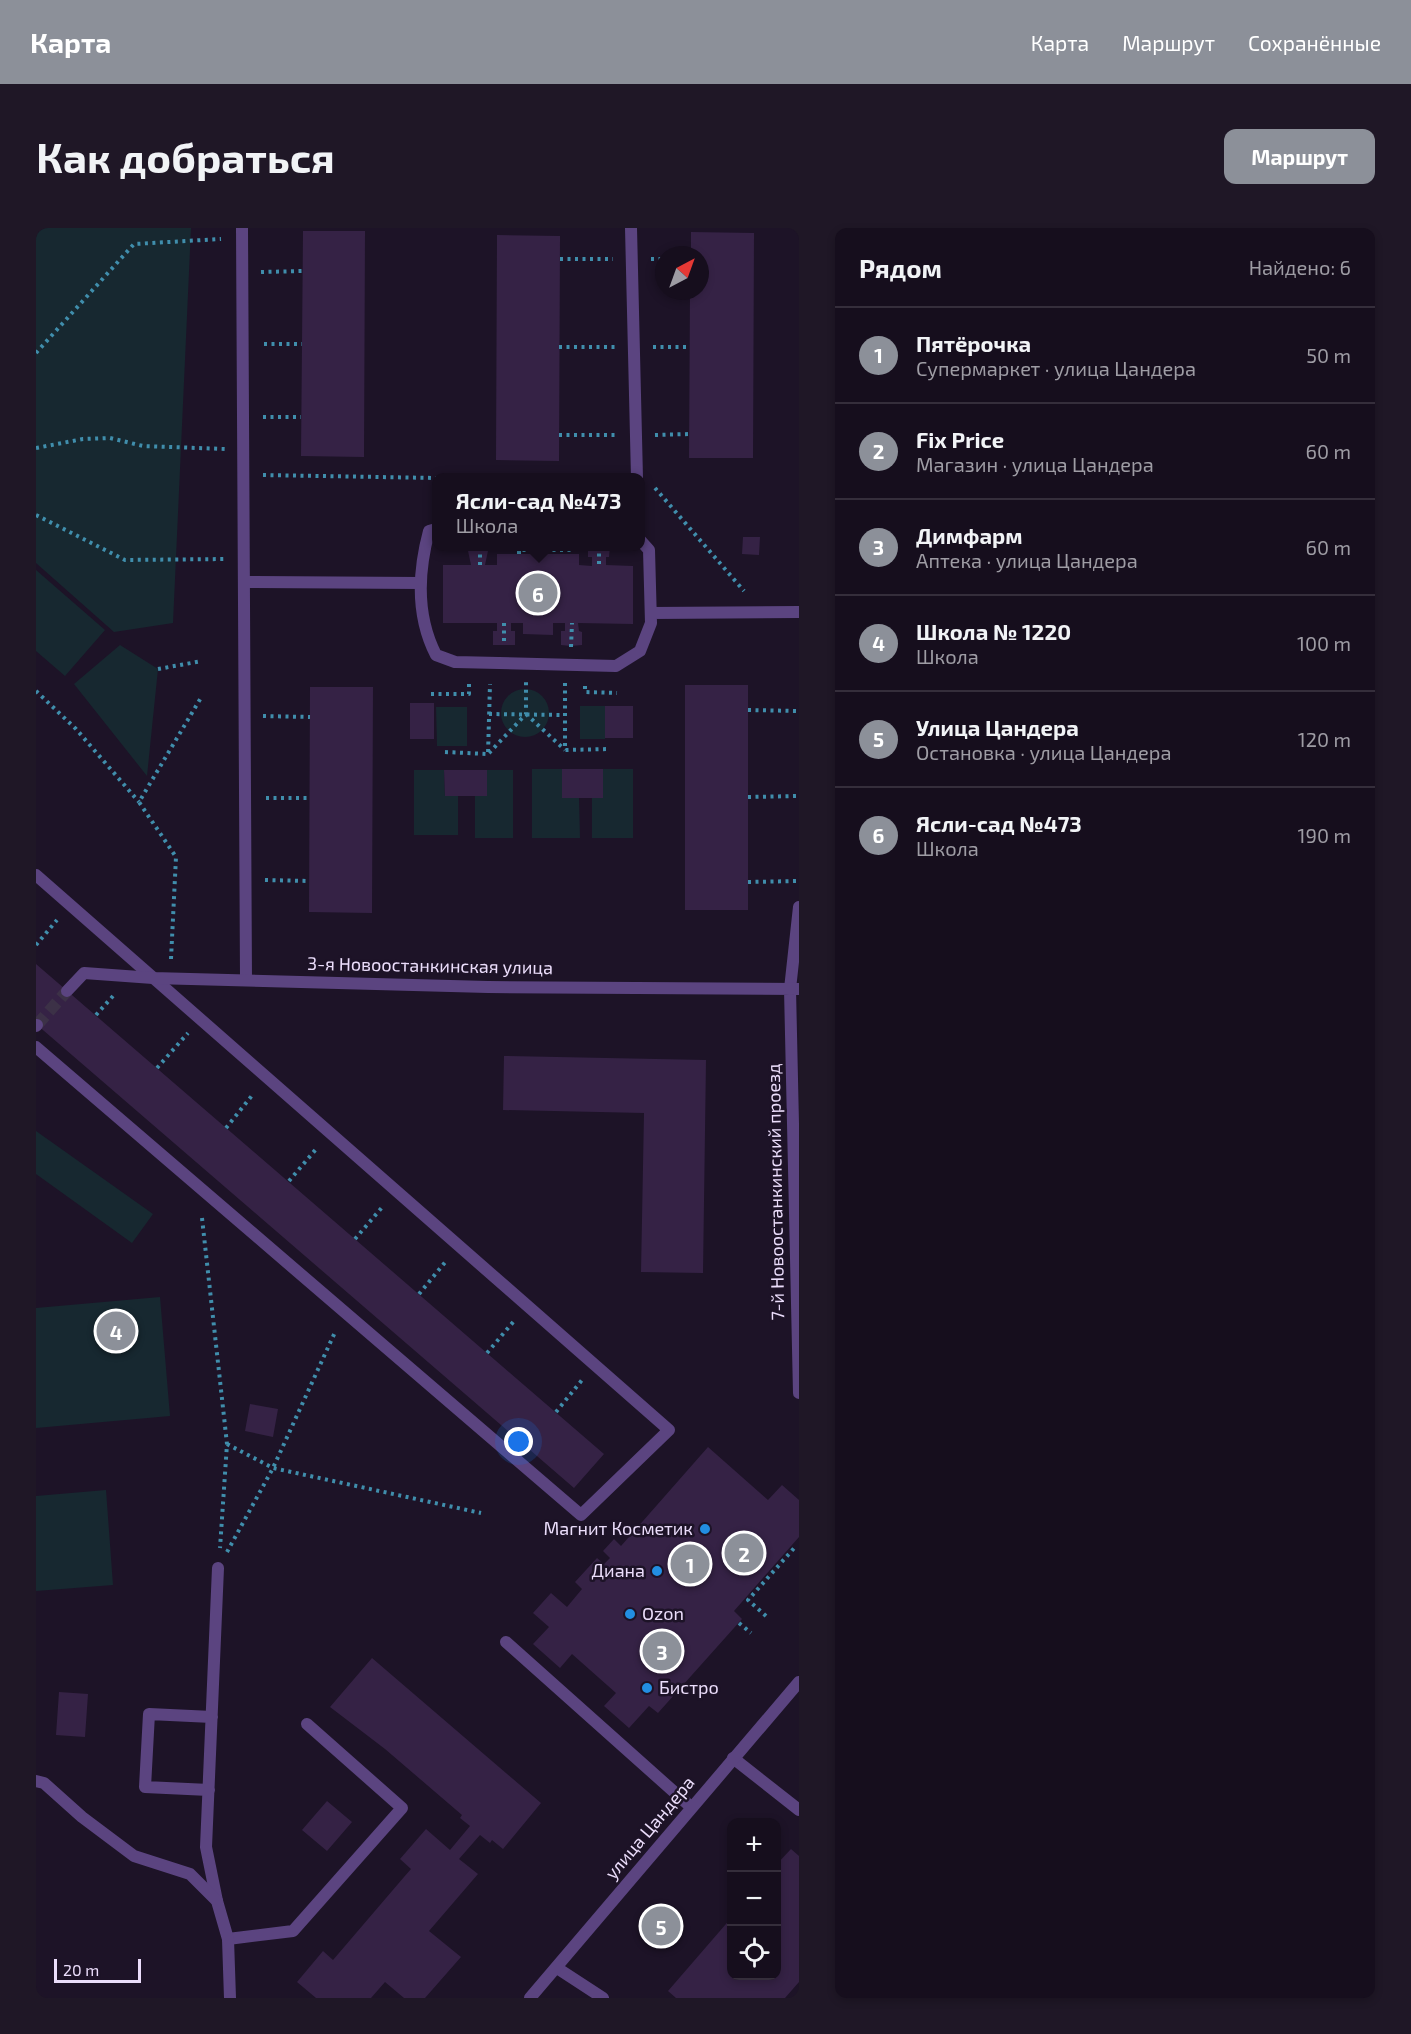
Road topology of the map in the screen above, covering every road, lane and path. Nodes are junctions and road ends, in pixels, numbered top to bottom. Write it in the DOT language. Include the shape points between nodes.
graph roads {
  1 [pos="631,228"];
  2 [pos="242,233"];
  3 [pos="302,271"];
  4 [pos="255,272"];
  5 [pos="255,344"];
  6 [pos="302,344"];
  7 [pos="36,353"];
  8 [pos="255,417"];
  9 [pos="301,417"];
  10 [pos="36,448"];
  11 [pos="243,449"];
  12 [pos="643,473"];
  13 [pos="256,474"];
  14 [pos="432,478"];
  15 [pos="645,481"];
  16 [pos="36,515"];
  17 [pos="432,530"];
  18 [pos="645,546"];
  19 [pos="480,551"];
  20 [pos="599,551"];
  21 [pos="244,559"];
  22 [pos="480,565"];
  23 [pos="599,565"];
  24 [pos="244,582"];
  25 [pos="421,583"];
  26 [pos="651,612"];
  27 [pos="762,612"];
  28 [pos="799,612"];
  29 [pos="202,661"];
  30 [pos="469,663"];
  31 [pos="490,663"];
  32 [pos="526,664"];
  33 [pos="565,664"];
  34 [pos="158,669"];
  35 [pos="36,691"];
  36 [pos="431,694"];
  37 [pos="202,696"];
  38 [pos="748,710"];
  39 [pos="799,711"];
  40 [pos="489,714"];
  41 [pos="526,714"];
  42 [pos="564,715"];
  43 [pos="257,716"];
  44 [pos="310,717"];
  45 [pos="609,749"];
  46 [pos="565,750"];
  47 [pos="445,752"];
  48 [pos="488,754"];
  49 [pos="799,796"];
  50 [pos="748,797"];
  51 [pos="257,798"];
  52 [pos="310,798"];
  53 [pos="139,802"];
  54 [pos="36,875"];
  55 [pos="257,880"];
  56 [pos="309,881"];
  57 [pos="799,881"];
  58 [pos="748,882"];
  59 [pos="799,907"];
  60 [pos="58,919"];
  61 [pos="36,945"];
  62 [pos="153,978"];
  63 [pos="170,978"];
  64 [pos="246,979"];
  65 [pos="70,987"];
  66 [pos="119,989"];
  67 [pos="795,989"];
  68 [pos="96,1015"];
  69 [pos="188,1032"];
  70 [pos="36,1047"];
  71 [pos="157,1068"];
  72 [pos="256,1091"];
  73 [pos="226,1128"];
  74 [pos="319,1146"];
  75 [pos="289,1181"];
  76 [pos="199,1187"];
  77 [pos="385,1203"];
  78 [pos="355,1239"];
  79 [pos="449,1258"];
  80 [pos="419,1294"];
  81 [pos="343,1312"];
  82 [pos="517,1317"];
  83 [pos="487,1353"];
  84 [pos="586,1376"];
  85 [pos="799,1394"];
  86 [pos="556,1412"];
  87 [pos="226,1444"];
  88 [pos="273,1468"];
  89 [pos="481,1514"];
  90 [pos="796,1546"];
  91 [pos="218,1568"];
  92 [pos="766,1616"];
  93 [pos="739,1623"];
  94 [pos="751,1633"];
  95 [pos="506,1642"];
  96 [pos="799,1682"];
  97 [pos="212,1717"];
  98 [pos="308,1724"];
  99 [pos="733,1758"];
  100 [pos="36,1781"];
  101 [pos="209,1790"];
  102 [pos="691,1807"];
  103 [pos="799,1810"];
  104 [pos="217,1901"];
  105 [pos="228,1939"];
  106 [pos="557,1968"];
  107 [pos="230,1998"];
  108 [pos="530,1998"];
  109 [pos="603,1998"];
  1 -- 12 [label="street"];
  2 -- 7 [label="path" via="134,244"];
  2 -- 11 [label="street"];
  3 -- 4 [label="path"];
  5 -- 6 [label="path"];
  8 -- 9 [label="path"];
  10 -- 11 [label="path" via="110,438 143,446"];
  11 -- 21 [label="street"];
  13 -- 14 [label="path"];
  15 -- 27 [label="path"];
  16 -- 21 [label="path" via="125,560"];
  17 -- 25 [label="street" via="423,553"];
  18 -- 26 [label="street" via="649,550"];
  19 -- 22 [label="path"];
  20 -- 23 [label="path"];
  21 -- 24 [label="street"];
  24 -- 25 [label="street"];
  24 -- 64 [label="street"];
  25 -- 30 [label="street" via="425,634 436,655"];
  26 -- 27 [label="street"];
  26 -- 33 [label="street" via="651,626 640,651 616,666"];
  27 -- 28 [label="street"];
  29 -- 34 [label="path"];
  30 -- 31 [label="street"];
  30 -- 36 [label="path" via="469,694"];
  31 -- 32 [label="street"];
  31 -- 40 [label="path"];
  32 -- 33 [label="street"];
  32 -- 41 [label="path"];
  33 -- 42 [label="path"];
  35 -- 53 [label="path" via="76,729"];
  37 -- 53 [label="path"];
  38 -- 39 [label="path"];
  40 -- 41 [label="path"];
  40 -- 48 [label="path"];
  41 -- 42 [label="path"];
  41 -- 46 [label="path"];
  41 -- 48 [label="path"];
  42 -- 46 [label="path"];
  43 -- 44 [label="path"];
  45 -- 46 [label="path"];
  47 -- 48 [label="path"];
  49 -- 50 [label="path"];
  51 -- 52 [label="path"];
  53 -- 63 [label="path" via="176,857"];
  54 -- 62 [label="street"];
  55 -- 56 [label="path"];
  57 -- 58 [label="path"];
  59 -- 67 [label="street, 7-й Новоостанкинский проезд"];
  60 -- 61 [label="path"];
  62 -- 63 [label="street, 3-я Новоостанкинская улица"];
  62 -- 65 [label="street, 3-я Новоостанкинская улица" via="84,973"];
  62 -- 81 [label="street" via="669,1430 581,1515"];
  63 -- 64 [label="street, 3-я Новоостанкинская улица"];
  64 -- 67 [label="street, 3-я Новоостанкинская улица" via="488,987"];
  66 -- 68 [label="path"];
  67 -- 85 [label="street, 7-й Новоостанкинский проезд"];
  69 -- 71 [label="path"];
  70 -- 76 [label="street"];
  72 -- 73 [label="path"];
  74 -- 75 [label="path"];
  76 -- 81 [label="street"];
  76 -- 87 [label="path"];
  77 -- 78 [label="path"];
  79 -- 80 [label="path"];
  81 -- 88 [label="path"];
  82 -- 83 [label="path"];
  84 -- 86 [label="path"];
  87 -- 88 [label="path"];
  87 -- 91 [label="path"];
  88 -- 89 [label="path"];
  88 -- 91 [label="path"];
  90 -- 92 [label="path" via="748,1600"];
  91 -- 97 [label="street"];
  93 -- 94 [label="path"];
  95 -- 102 [label="street"];
  96 -- 99 [label="street, улица Цандера"];
  97 -- 101 [label="street"];
  97 -- 101 [label="street" via="148,1714 145,1787"];
  98 -- 105 [label="street" via="402,1808 293,1931"];
  99 -- 102 [label="street, улица Цандера"];
  99 -- 103 [label="street"];
  100 -- 104 [label="street" via="44,1783 134,1856 190,1874"];
  101 -- 104 [label="street" via="206,1847"];
  102 -- 106 [label="street, улица Цандера"];
  104 -- 105 [label="street"];
  105 -- 107 [label="street"];
  106 -- 108 [label="street, улица Цандера"];
  106 -- 109 [label="street"];
}
